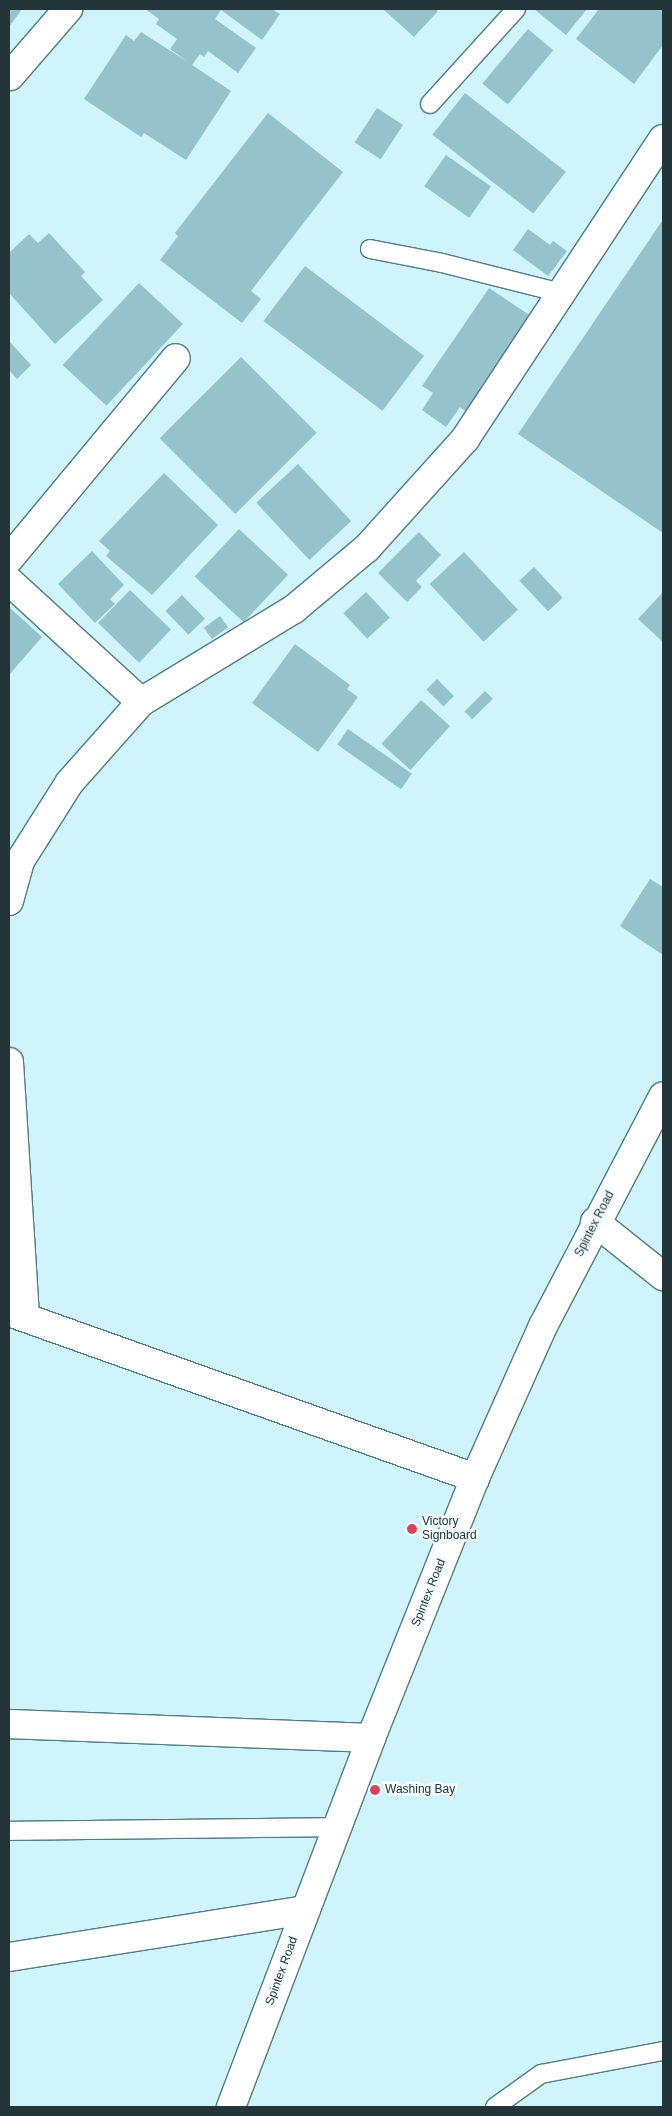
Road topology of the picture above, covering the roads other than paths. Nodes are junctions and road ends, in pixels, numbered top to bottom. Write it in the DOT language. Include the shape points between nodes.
graph roads {
  1 [pos="68,9"];
  2 [pos="516,9"];
  3 [pos="10,76"];
  4 [pos="430,104"];
  5 [pos="663,139"];
  6 [pos="370,249"];
  7 [pos="561,293"];
  8 [pos="176,358"];
  9 [pos="9,559"];
  10 [pos="9,581"];
  11 [pos="140,702"];
  12 [pos="9,901"];
  13 [pos="9,1062"];
  14 [pos="663,1096"];
  15 [pos="595,1222"];
  16 [pos="663,1276"];
  17 [pos="17,1314"];
  18 [pos="475,1478"];
  19 [pos="9,1724"];
  20 [pos="371,1738"];
  21 [pos="337,1827"];
  22 [pos="9,1831"];
  23 [pos="305,1910"];
  24 [pos="9,1957"];
  25 [pos="663,2051"];
  26 [pos="232,2107"];
  27 [pos="494,2107"];
  1 -- 3 [label="street"];
  2 -- 4 [label="lane"];
  5 -- 7 [label="street"];
  6 -- 7 [label="lane" via="442,263"];
  7 -- 11 [label="street" via="465,439 367,548 294,609"];
  8 -- 9 [label="street"];
  10 -- 11 [label="street"];
  11 -- 12 [label="street" via="70,782 20,861"];
  13 -- 17 [label="street"];
  14 -- 15 [label="street, Spintex Road"];
  15 -- 16 [label="street"];
  15 -- 18 [label="street, Spintex Road" via="543,1326"];
  17 -- 18 [label="street"];
  18 -- 20 [label="street, Spintex Road"];
  19 -- 20 [label="street"];
  20 -- 21 [label="street, Spintex Road"];
  21 -- 22 [label="lane"];
  21 -- 23 [label="street, Spintex Road"];
  23 -- 24 [label="street"];
  23 -- 26 [label="street, Spintex Road"];
  25 -- 27 [label="lane" via="541,2074"];
}
